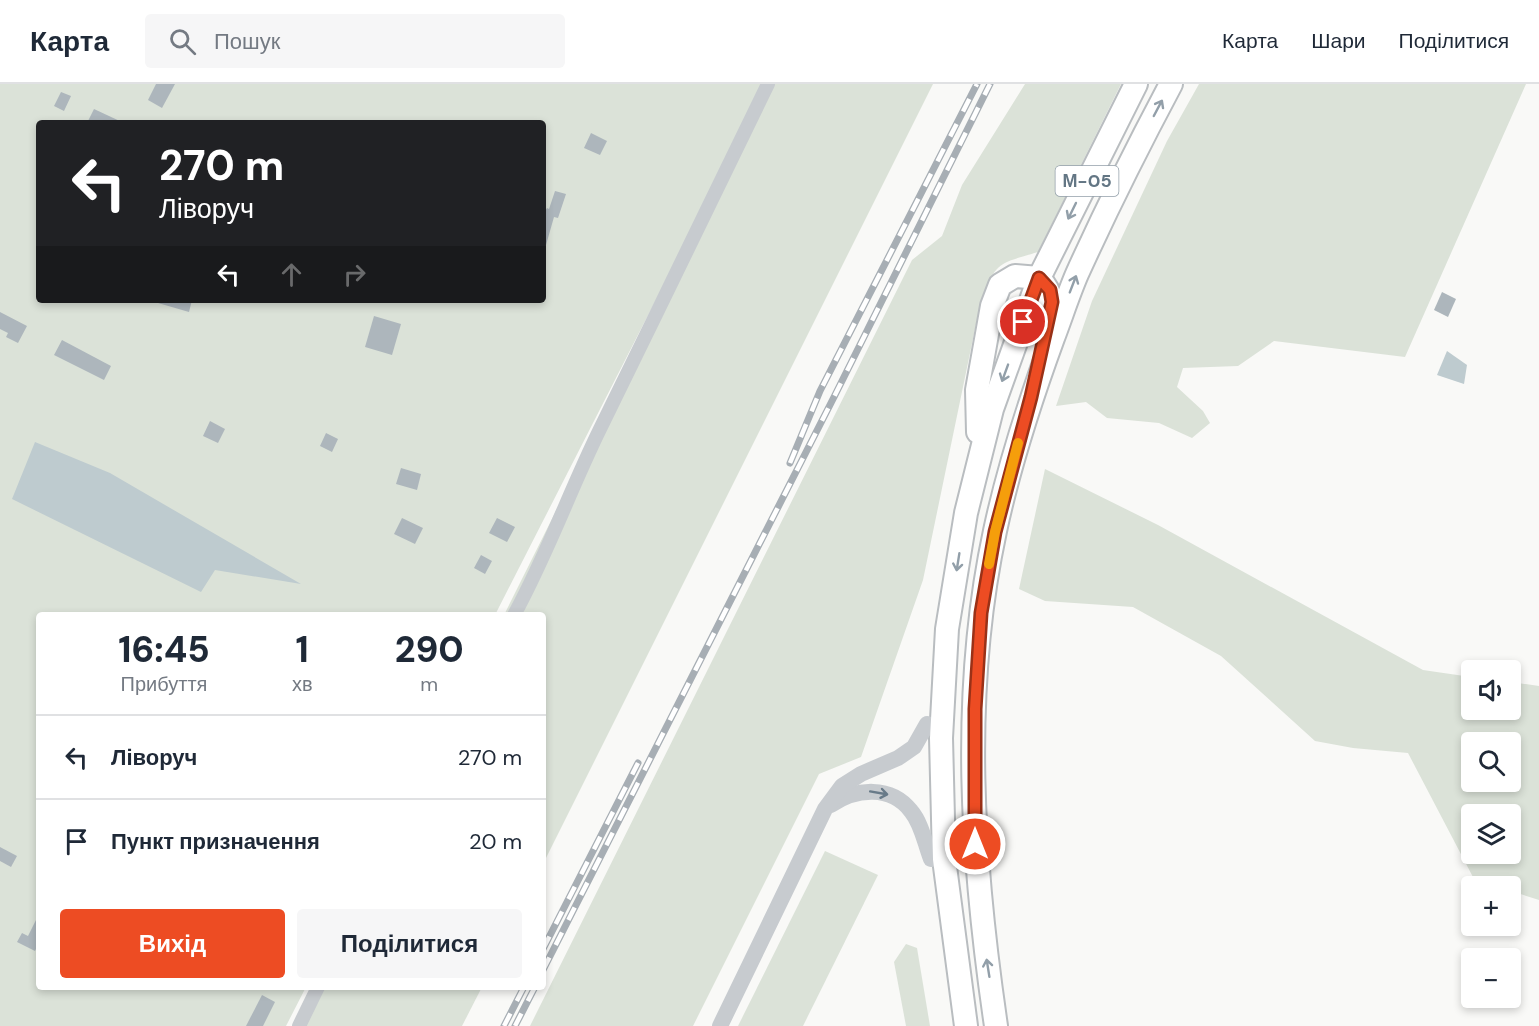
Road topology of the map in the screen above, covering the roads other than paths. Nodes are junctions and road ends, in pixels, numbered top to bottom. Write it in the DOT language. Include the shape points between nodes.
graph roads {
  1 [pos="768,84"];
  2 [pos="1136,84"];
  3 [pos="1171,84"];
  4 [pos="1039,278"];
  5 [pos="1031,397"];
  6 [pos="978,458"];
  7 [pos="516,612"];
  8 [pos="948,629"];
  9 [pos="927,724"];
  10 [pos="825,809"];
  11 [pos="931,859"];
  12 [pos="957,970"];
  13 [pos="317,990"];
  14 [pos="299,1026"];
  15 [pos="720,1026"];
  16 [pos="966,1026"];
  17 [pos="996,1026"];
  1 -- 7 [label="street"];
  2 -- 4 [label="highway, М-05, one-way"];
  5 -- 3 [label="highway, М-05, one-way" via="1076,276"];
  4 -- 5 [label="highway" via="1050,290 1052,302"];
  4 -- 6 [label="highway, М-05, one-way"];
  4 -- 6 [label="highway" via="1015,276 1000,285 992,306 976,390"];
  17 -- 5 [label="highway, М-05, one-way" via="983,940 975,844 975,709 981,613 995,532"];
  6 -- 8 [label="highway, М-05, one-way"];
  8 -- 9 [label="highway" via="932,672"];
  8 -- 12 [label="highway, М-05" via="941,738 944,859"];
  9 -- 10 [label="street" via="914,747 842,786"];
  9 -- 11 [label="highway"];
  10 -- 11 [label="street, one-way" via="845,795 884,792 911,810"];
  10 -- 15 [label="street"];
  11 -- 12 [label="highway" via="935,909"];
  12 -- 16 [label="highway, М-05"];
  13 -- 14 [label="street"];
}
